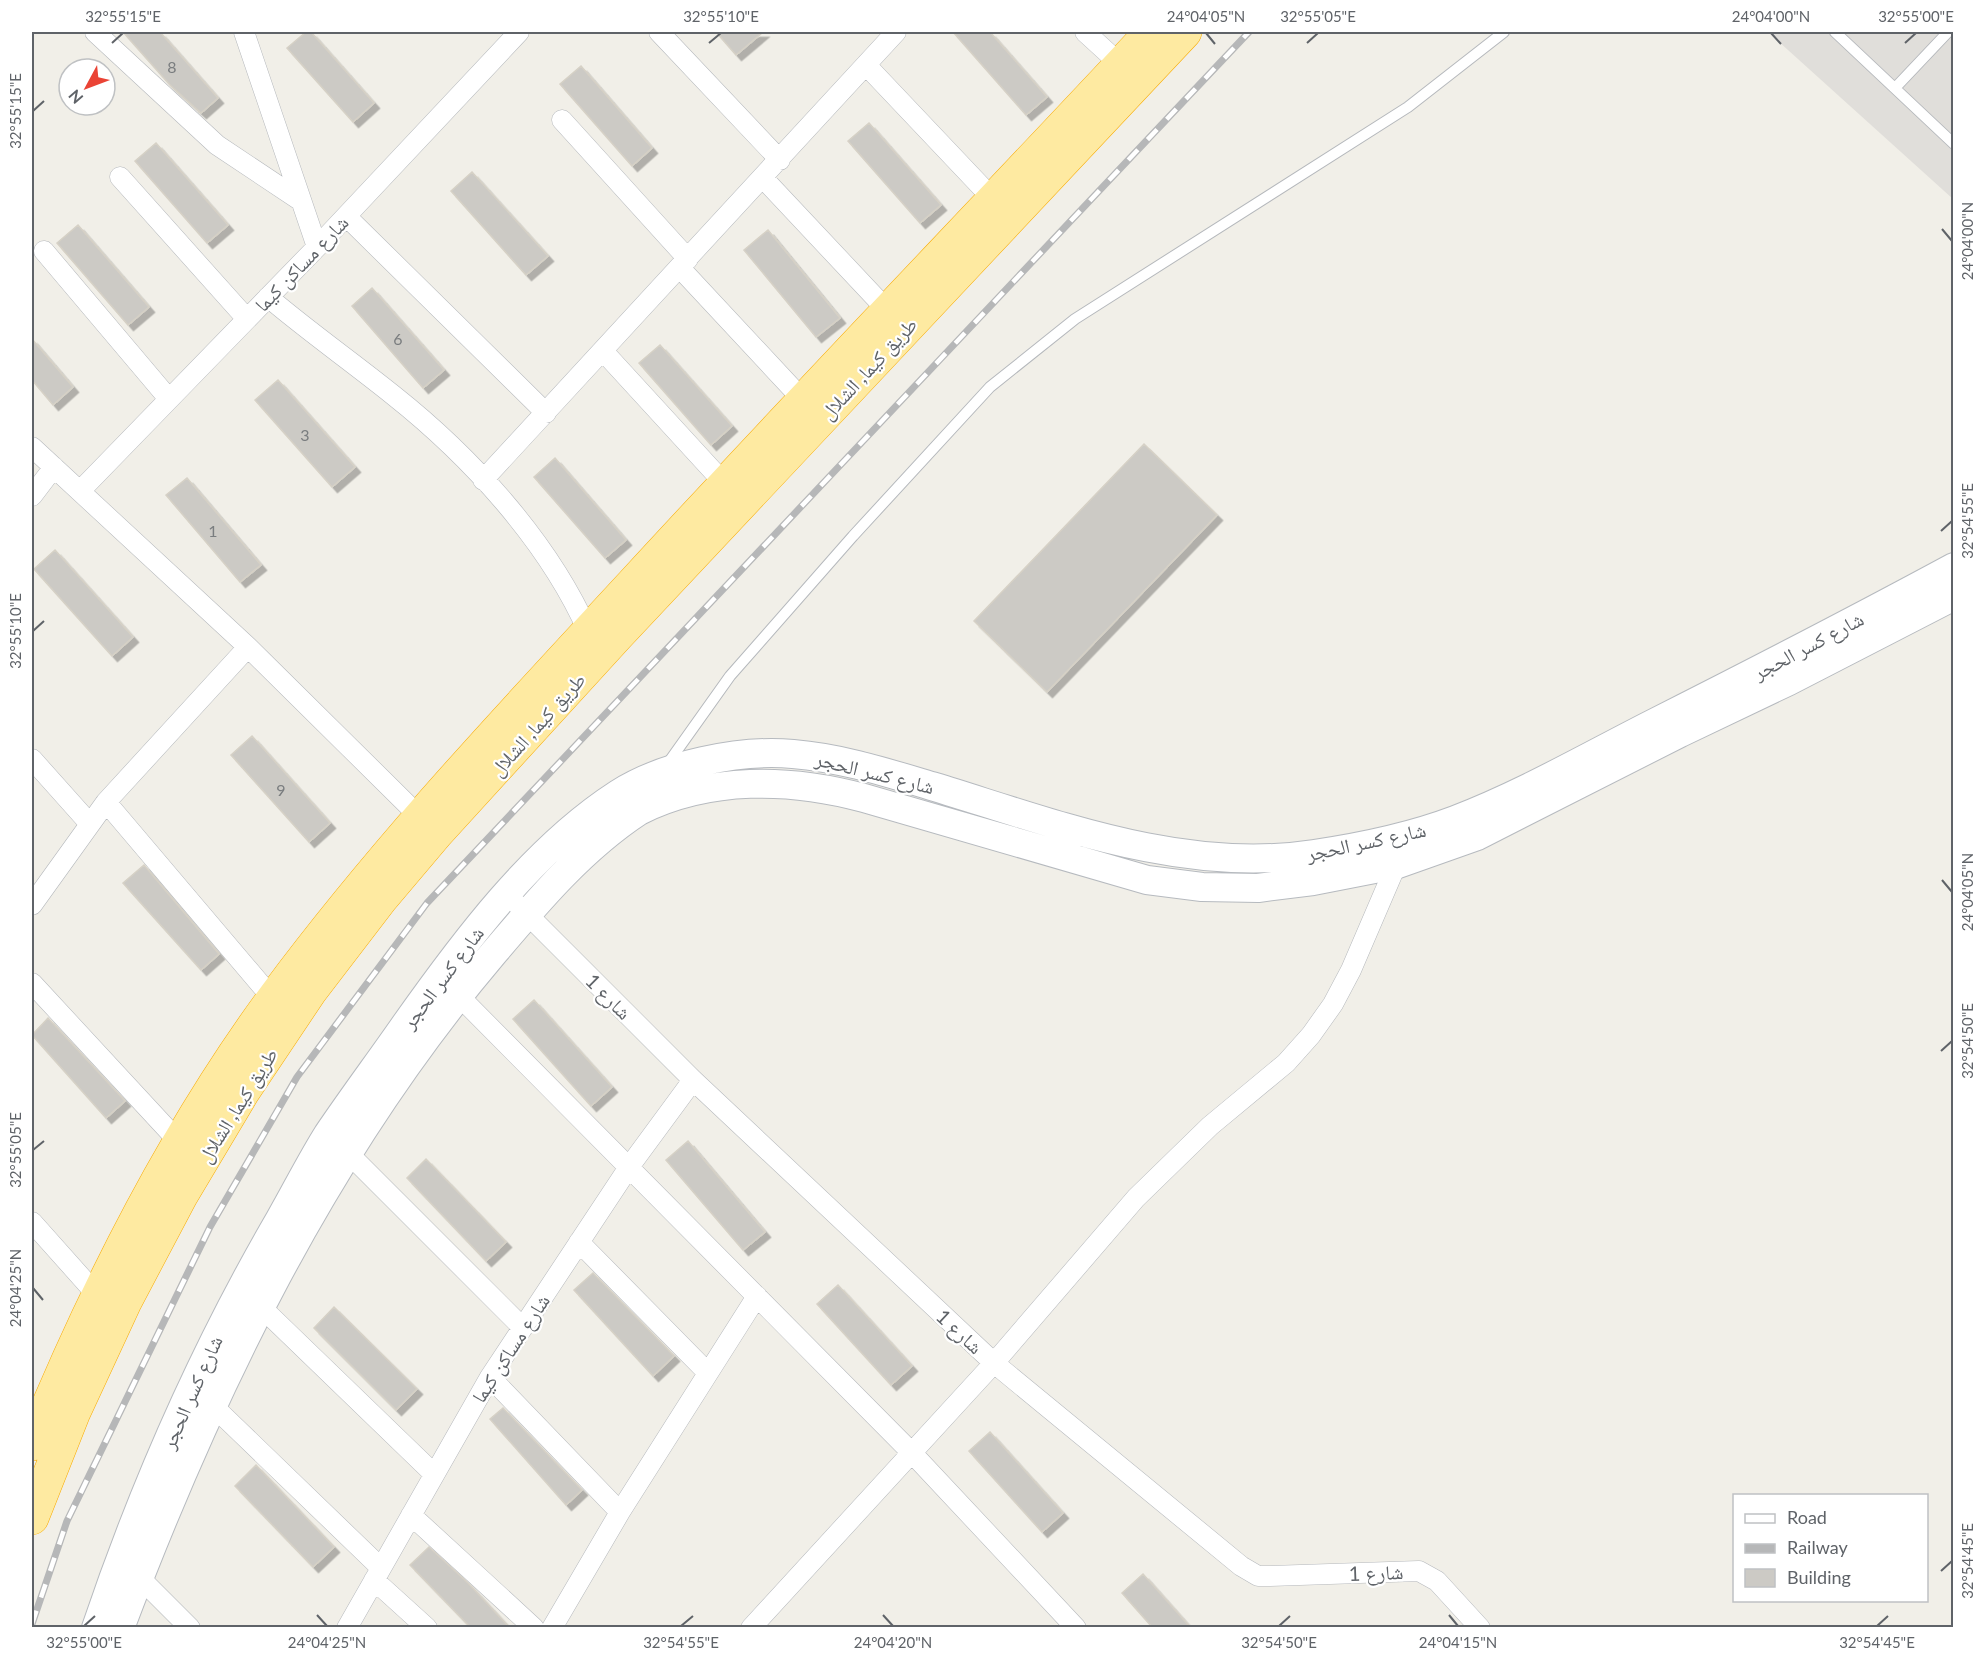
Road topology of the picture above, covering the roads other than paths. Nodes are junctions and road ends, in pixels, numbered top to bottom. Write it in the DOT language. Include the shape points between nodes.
graph roads {
  1 [pos="95,32"];
  2 [pos="244,32"];
  3 [pos="519,32"];
  4 [pos="659,32"];
  5 [pos="896,32"];
  6 [pos="1085,32"];
  7 [pos="1151,32"];
  8 [pos="1185,32"];
  9 [pos="1504,32"];
  10 [pos="1835,32"];
  11 [pos="1948,32"];
  12 [pos="866,65"];
  13 [pos="1116,82"];
  14 [pos="1895,88"];
  15 [pos="562,120"];
  16 [pos="1953,144"];
  17 [pos="780,160"];
  18 [pos="120,177"];
  19 [pos="763,178"];
  20 [pos="992,198"];
  21 [pos="301,201"];
  22 [pos="346,216"];
  23 [pos="317,247"];
  24 [pos="44,251"];
  25 [pos="684,264"];
  26 [pos="268,297"];
  27 [pos="887,310"];
  28 [pos="247,319"];
  29 [pos="603,351"];
  30 [pos="169,399"];
  31 [pos="803,400"];
  32 [pos="546,413"];
  33 [pos="32,447"];
  34 [pos="54,467"];
  35 [pos="483,480"];
  36 [pos="724,483"];
  37 [pos="80,491"];
  38 [pos="32,496"];
  39 [pos="1953,567"];
  40 [pos="1953,596"];
  41 [pos="588,631"];
  42 [pos="248,647"];
  43 [pos="1785,671"];
  44 [pos="1675,724"];
  45 [pos="32,759"];
  46 [pos="659,775"];
  47 [pos="106,802"];
  48 [pos="652,804"];
  49 [pos="90,824"];
  50 [pos="428,824"];
  51 [pos="1408,835"];
  52 [pos="1395,865"];
  53 [pos="507,892"];
  54 [pos="32,905"];
  55 [pos="526,914"];
  56 [pos="32,983"];
  57 [pos="458,995"];
  58 [pos="273,999"];
  59 [pos="693,1080"];
  60 [pos="180,1143"];
  61 [pos="347,1152"];
  62 [pos="629,1167"];
  63 [pos="32,1222"];
  64 [pos="579,1242"];
  65 [pos="98,1296"];
  66 [pos="757,1296"];
  67 [pos="260,1306"];
  68 [pos="522,1327"];
  69 [pos="994,1363"];
  70 [pos="708,1372"];
  71 [pos="490,1377"];
  72 [pos="213,1405"];
  73 [pos="32,1444"];
  74 [pos="912,1453"];
  75 [pos="434,1474"];
  76 [pos="620,1512"];
  77 [pos="411,1515"];
  78 [pos="32,1518"];
  79 [pos="377,1574"];
  80 [pos="139,1577"];
  81 [pos="96,1628"];
  82 [pos="120,1628"];
  83 [pos="190,1628"];
  84 [pos="347,1628"];
  85 [pos="427,1628"];
  86 [pos="534,1628"];
  87 [pos="552,1628"];
  88 [pos="750,1628"];
  89 [pos="1076,1628"];
  90 [pos="1480,1628"];
  1 -- 21 [label="street" via="217,145"];
  2 -- 21 [label="street"];
  3 -- 22 [label="street, شارع مساكن كيما"];
  4 -- 17 [label="street"];
  5 -- 12 [label="street"];
  6 -- 13 [label="street"];
  7 -- 13 [label="highway, طريق كيما, الشلال"];
  8 -- 13 [label="highway, طريق كيما, الشلال"];
  9 -- 46 [label="lane" via="1408,107 1075,319 990,387 730,676"];
  10 -- 14 [label="lane"];
  11 -- 14 [label="lane"];
  12 -- 17 [label="street"];
  12 -- 20 [label="street"];
  13 -- 20 [label="highway, طريق كيما, الشلال"];
  13 -- 50 [label="highway, طريق كيما, الشلال" via="641,610"];
  14 -- 16 [label="lane"];
  15 -- 25 [label="street"];
  17 -- 19 [label="street"];
  18 -- 28 [label="street"];
  19 -- 25 [label="street"];
  19 -- 27 [label="street"];
  20 -- 27 [label="highway, طريق كيما, الشلال"];
  21 -- 23 [label="street"];
  22 -- 23 [label="street, شارع مساكن كيما"];
  22 -- 32 [label="street"];
  23 -- 26 [label="street, شارع مساكن كيما"];
  24 -- 30 [label="street"];
  25 -- 29 [label="street"];
  25 -- 31 [label="street"];
  26 -- 28 [label="street, شارع مساكن كيما"];
  26 -- 35 [label="street" via="394,396"];
  27 -- 31 [label="highway, طريق كيما, الشلال"];
  28 -- 30 [label="street, شارع مساكن كيما"];
  29 -- 32 [label="street"];
  29 -- 36 [label="street"];
  30 -- 37 [label="street, شارع مساكن كيما"];
  31 -- 36 [label="highway, طريق كيما, الشلال"];
  32 -- 35 [label="street"];
  33 -- 34 [label="street"];
  34 -- 37 [label="street"];
  34 -- 38 [label="street"];
  35 -- 41 [label="street" via="543,552 572,595"];
  36 -- 41 [label="highway, طريق كيما, الشلال"];
  37 -- 42 [label="street"];
  39 -- 43 [label="main road, شارع كسر الحجر"];
  40 -- 43 [label="main road, شارع كسر الحجر"];
  41 -- 50 [label="highway, طريق كيما, الشلال"];
  42 -- 47 [label="street"];
  42 -- 50 [label="street"];
  43 -- 44 [label="main road, شارع كسر الحجر"];
  44 -- 51 [label="main road, شارع كسر الحجر" via="1498,802"];
  44 -- 52 [label="main road, شارع كسر الحجر" via="1507,823"];
  45 -- 49 [label="street"];
  46 -- 48 [label="main road"];
  46 -- 51 [label="main road, شارع كسر الحجر" via="699,762 740,755 824,757 1087,834 1198,855 1310,855"];
  46 -- 53 [label="main road, شارع كسر الحجر" via="602,806"];
  47 -- 49 [label="street"];
  47 -- 58 [label="street"];
  48 -- 52 [label="main road, شارع كسر الحجر" via="723,786 758,782 830,788 1147,880 1202,887 1258,888"];
  48 -- 55 [label="main road, شارع كسر الحجر" via="626,819 567,870"];
  49 -- 54 [label="street"];
  50 -- 58 [label="highway, طريق كيما, الشلال" via="362,883"];
  50 -- 78 [label="highway, طريق كيما, الشلال" via="243,1092 181,1196 120,1312 74,1412"];
  51 -- 52 [label="street"];
  52 -- 69 [label="street" via="1351,970 1311,1035 1286,1063 1210,1126 1136,1198"];
  53 -- 55 [label="street, شارع 1"];
  53 -- 81 [label="main road, شارع كسر الحجر" via="440,976 327,1136 237,1293 117,1564"];
  55 -- 57 [label="main road, شارع كسر الحجر"];
  55 -- 59 [label="street, شارع 1"];
  56 -- 60 [label="street"];
  57 -- 61 [label="main road, شارع كسر الحجر"];
  57 -- 62 [label="street"];
  58 -- 60 [label="highway, طريق كيما, الشلال"];
  59 -- 62 [label="street, شارع مساكن كيما"];
  59 -- 69 [label="street, شارع 1"];
  60 -- 65 [label="highway, طريق كيما, الشلال"];
  61 -- 67 [label="main road, شارع كسر الحجر"];
  61 -- 68 [label="street"];
  62 -- 64 [label="street, شارع مساكن كيما"];
  62 -- 66 [label="street"];
  63 -- 65 [label="street"];
  64 -- 68 [label="street, شارع مساكن كيما"];
  64 -- 70 [label="street"];
  65 -- 73 [label="highway, طريق كيما, الشلال"];
  66 -- 70 [label="street"];
  66 -- 74 [label="street"];
  67 -- 72 [label="main road, شارع كسر الحجر"];
  67 -- 75 [label="street"];
  68 -- 71 [label="street, شارع مساكن كيما"];
  69 -- 74 [label="street"];
  69 -- 90 [label="street, شارع 1" via="1249,1572 1270,1576 1419,1571 1437,1581"];
  70 -- 76 [label="street"];
  71 -- 75 [label="street, شارع مساكن كيما"];
  71 -- 76 [label="street"];
  72 -- 79 [label="street"];
  72 -- 80 [label="main road, شارع كسر الحجر"];
  74 -- 88 [label="street"];
  74 -- 89 [label="street"];
  75 -- 77 [label="street, شارع مساكن كيما"];
  76 -- 87 [label="street"];
  77 -- 79 [label="street, شارع مساكن كيما"];
  77 -- 86 [label="street"];
  79 -- 84 [label="street, شارع مساكن كيما"];
  79 -- 85 [label="street"];
  80 -- 82 [label="main road, شارع كسر الحجر"];
  80 -- 83 [label="street"];
}
